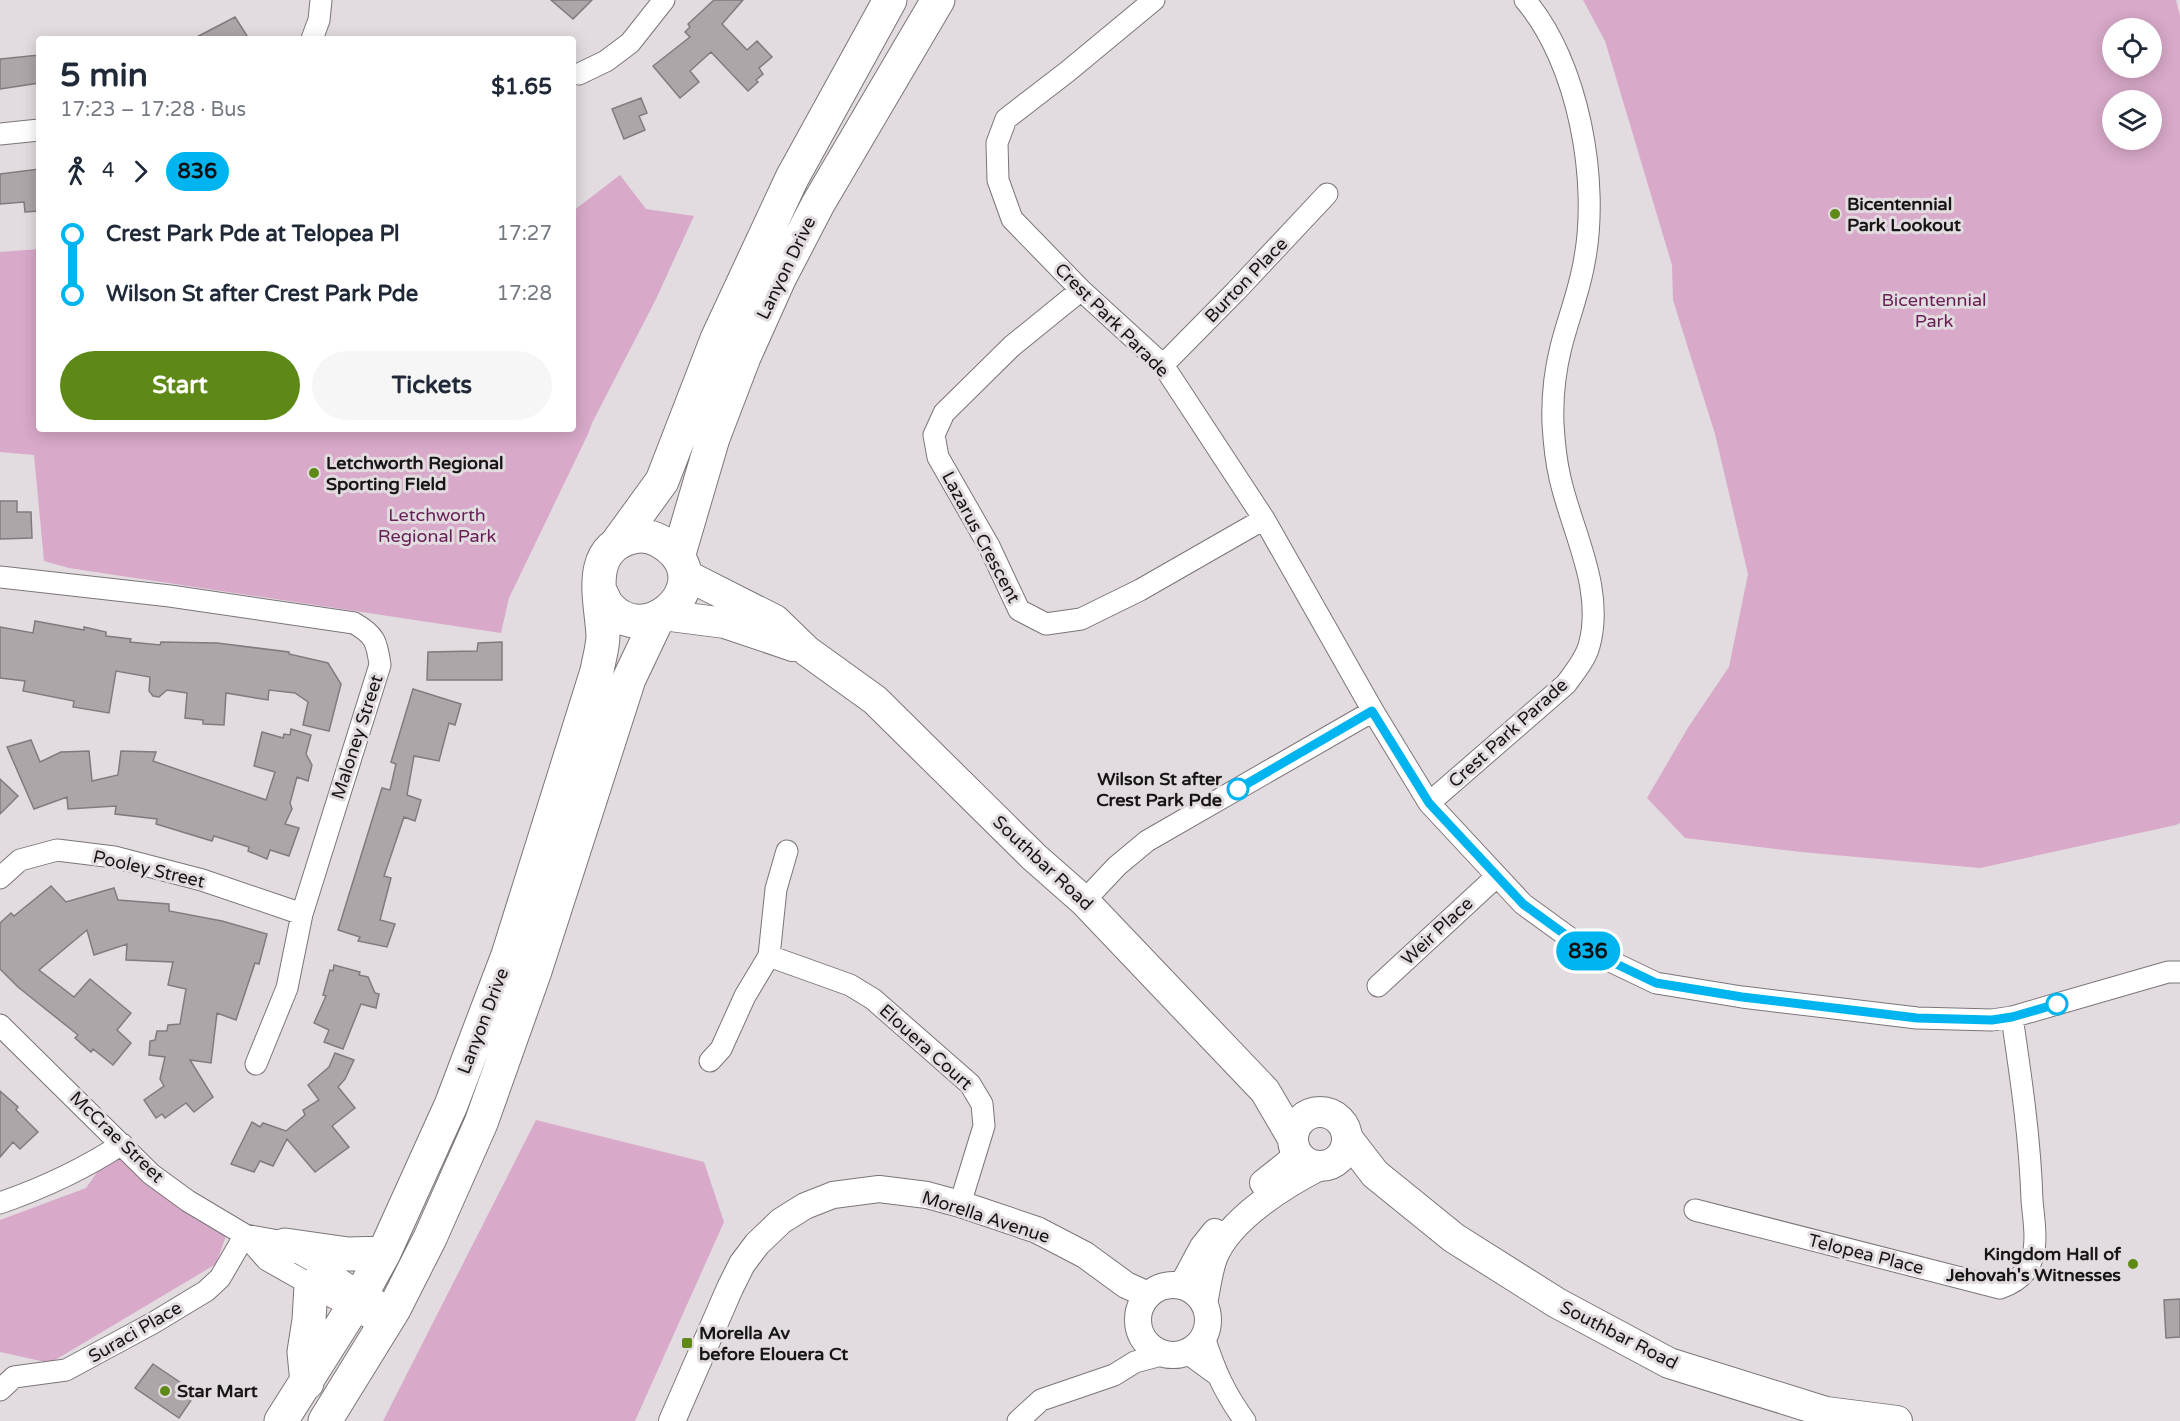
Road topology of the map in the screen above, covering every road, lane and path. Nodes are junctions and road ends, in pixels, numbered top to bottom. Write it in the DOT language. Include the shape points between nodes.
graph roads {
  1 [pos="321,0"];
  2 [pos="664,0"];
  3 [pos="890,0"];
  4 [pos="938,0"];
  5 [pos="1154,0"];
  6 [pos="1525,0"];
  7 [pos="313,36"];
  8 [pos="579,74"];
  9 [pos="36,130"];
  10 [pos="0,134"];
  11 [pos="1327,194"];
  12 [pos="1081,290"];
  13 [pos="1163,365"];
  14 [pos="1264,519"];
  15 [pos="617,543"];
  16 [pos="681,565"];
  17 [pos="0,577"];
  18 [pos="600,591"];
  19 [pos="661,617"];
  20 [pos="807,651"];
  21 [pos="1372,711"];
  22 [pos="1429,803"];
  23 [pos="788,851"];
  24 [pos="1496,877"];
  25 [pos="0,878"];
  26 [pos="1084,901"];
  27 [pos="302,914"];
  28 [pos="769,956"];
  29 [pos="2180,972"];
  30 [pos="1378,986"];
  31 [pos="2012,1017"];
  32 [pos="0,1025"];
  33 [pos="710,1061"];
  34 [pos="256,1064"];
  35 [pos="1265,1091"];
  36 [pos="1313,1112"];
  37 [pos="122,1144"];
  38 [pos="1319,1151"];
  39 [pos="0,1203"];
  40 [pos="960,1204"];
  41 [pos="1695,1210"];
  42 [pos="245,1235"];
  43 [pos="285,1245"];
  44 [pos="384,1253"];
  45 [pos="311,1286"];
  46 [pos="1182,1286"];
  47 [pos="1138,1296"];
  48 [pos="357,1301"];
  49 [pos="1204,1304"];
  50 [pos="389,1318"];
  51 [pos="1168,1350"];
  52 [pos="307,1383"];
  53 [pos="0,1390"];
  54 [pos="281,1421"];
  55 [pos="325,1421"];
  56 [pos="672,1421"];
  57 [pos="1018,1421"];
  58 [pos="1245,1421"];
  59 [pos="1897,1421"];
  1 -- 7 [label="street"];
  2 -- 8 [label="street" via="630,43 606,62"];
  3 -- 15 [label="main road, Lanyon Drive" via="792,178 717,339 662,481"];
  4 -- 16 [label="main road, Lanyon Drive" via="818,204 779,279 713,438"];
  5 -- 12 [label="street, Crest Park Parade" via="1006,119 997,143 998,180 1012,219"];
  6 -- 22 [label="street, Crest Park Parade" via="1545,26 1565,69 1588,177 1585,262 1558,364 1553,423 1559,477 1591,588 1593,626 1589,648 1566,684"];
  9 -- 10 [label="street"];
  11 -- 13 [label="street, Burton Place"];
  12 -- 13 [label="street, Crest Park Parade"];
  12 -- 14 [label="street, Lazarus Crescent" via="1004,354 944,413 934,435 938,457 989,546 1019,610 1046,624 1081,619"];
  13 -- 14 [label="street, Crest Park Parade"];
  14 -- 21 [label="street, Crest Park Parade"];
  15 -- 16 [label="main road" via="634,536 650,537 666,544"];
  15 -- 18 [label="main road" via="604,557 598,576"];
  16 -- 19 [label="main road" via="683,590 675,606"];
  16 -- 20 [label="main road, Southbar Road" via="775,620"];
  17 -- 27 [label="street, Maloney Street" via="354,623 369,631 377,645 380,665"];
  18 -- 19 [label="main road" via="609,607 622,617 638,621"];
  18 -- 44 [label="main road, Lanyon Drive" via="603,638 597,671 511,944 451,1105"];
  19 -- 20 [label="main road, Southbar Road" via="725,623"];
  19 -- 50 [label="main road, Lanyon Drive" via="629,679 495,1088 430,1238"];
  20 -- 26 [label="main road, Southbar Road" via="874,700"];
  21 -- 22 [label="street, Crest Park Parade"];
  21 -- 26 [label="street" via="1147,841"];
  22 -- 24 [label="street, Crest Park Parade"];
  23 -- 28 [label="street" via="776,889"];
  24 -- 30 [label="street, Weir Place"];
  24 -- 31 [label="street, Crest Park Parade" via="1523,904 1585,949 1656,983 1917,1018"];
  25 -- 27 [label="street, Pooley Street" via="20,860 57,850 114,857 202,880"];
  26 -- 35 [label="main road, Southbar Road"];
  27 -- 34 [label="street, Maloney Street" via="287,988"];
  28 -- 33 [label="street" via="721,1049"];
  28 -- 40 [label="street, Elouera Court" via="850,985 867,995 974,1089 982,1104 984,1126"];
  29 -- 31 [label="street, Crest Park Parade" via="2168,972"];
  31 -- 41 [label="street, Telopea Place" via="2032,1182 2034,1251 2025,1274 2012,1284 2000,1288"];
  32 -- 37 [label="street, McCrae Street"];
  35 -- 36 [label="main road, Southbar Road"];
  35 -- 38 [label="main road, Southbar Road"];
  36 -- 38 [label="main road" via="1295,1126"];
  36 -- 38 [label="main road, Southbar Road" via="1337,1117 1345,1127"];
  37 -- 39 [label="street" via="97,1160"];
  37 -- 42 [label="street, McCrae Street" via="151,1174"];
  38 -- 46 [label="street" via="1247,1196 1203,1247"];
  38 -- 49 [label="street" via="1293,1180 1234,1227 1215,1258"];
  38 -- 59 [label="main road, Southbar Road" via="1376,1174 1464,1244 1557,1303 1670,1363 1826,1412"];
  40 -- 47 [label="street, Morella Avenue" via="1037,1230 1085,1255"];
  40 -- 56 [label="street, Morella Avenue" via="900,1190 855,1191 818,1200 782,1221 742,1264"];
  42 -- 43 [label="street, McCrae Street"];
  42 -- 45 [label="street, McCrae Street" via="267,1260"];
  42 -- 53 [label="street, Suraci Place" via="220,1278 206,1291 66,1370 14,1377"];
  43 -- 44 [label="main road" via="321,1252"];
  43 -- 48 [label="street, McCrae Street" via="315,1262"];
  44 -- 48 [label="main road, Lanyon Drive"];
  45 -- 48 [label="street, McCrae Street"];
  45 -- 52 [label="main road" via="304,1352"];
  46 -- 47 [label="street" via="1167,1286"];
  46 -- 49 [label="street" via="1197,1294"];
  47 -- 51 [label="street" via="1138,1327"];
  48 -- 50 [label="street, McCrae Street"];
  48 -- 52 [label="main road, Lanyon Drive"];
  49 -- 51 [label="street" via="1208,1326"];
  50 -- 55 [label="main road, Lanyon Drive"];
  51 -- 57 [label="street" via="1113,1375 1041,1400"];
  51 -- 58 [label="street" via="1216,1374"];
  52 -- 54 [label="main road, Lanyon Drive"];
}
